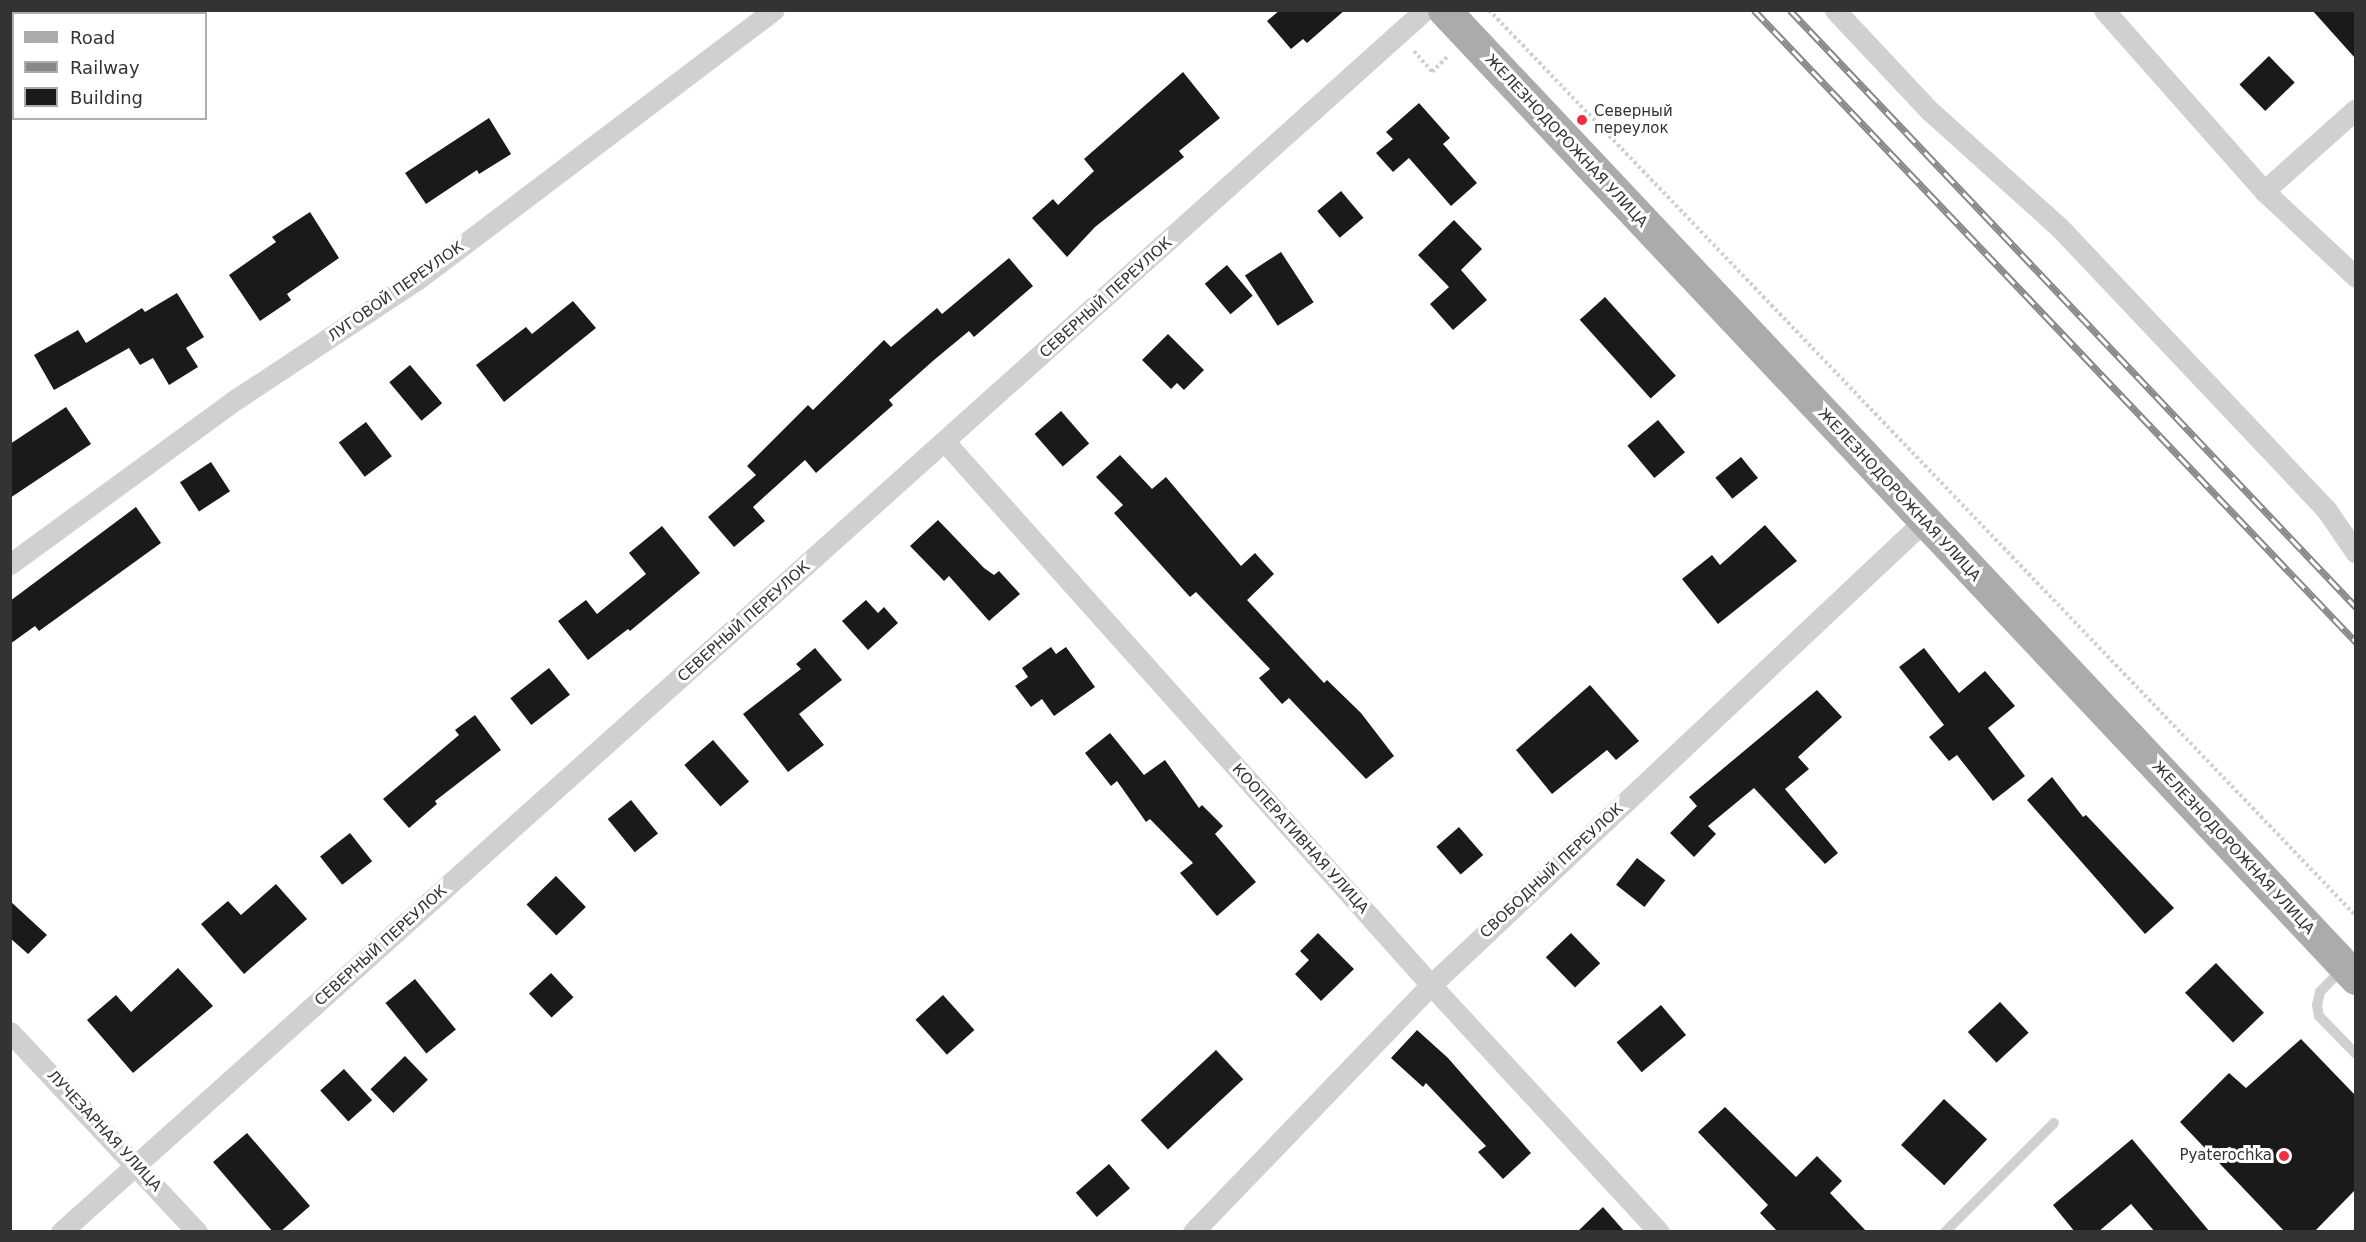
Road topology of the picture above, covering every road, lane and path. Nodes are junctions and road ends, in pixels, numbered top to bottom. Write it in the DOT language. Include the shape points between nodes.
graph roads {
  1 [pos="774,10"];
  2 [pos="1425,10"];
  3 [pos="1444,10"];
  4 [pos="1489,10"];
  5 [pos="1835,10"];
  6 [pos="2104,10"];
  7 [pos="2355,109"];
  8 [pos="2264,191"];
  9 [pos="2355,277"];
  10 [pos="945,442"];
  11 [pos="1923,522"];
  12 [pos="2355,553"];
  13 [pos="10,564"];
  14 [pos="2355,916"];
  15 [pos="2350,972"];
  16 [pos="1431,985"];
  17 [pos="10,1032"];
  18 [pos="2355,1054"];
  19 [pos="2054,1123"];
  20 [pos="137,1164"];
  21 [pos="61,1232"];
  22 [pos="197,1232"];
  23 [pos="1193,1232"];
  24 [pos="1659,1232"];
  25 [pos="1945,1232"];
  1 -- 13 [label="street, ЛУГОВОЙ ПЕРЕУЛОК" via="418,279 238,398"];
  2 -- 10 [label="street, СЕВЕРНЫЙ ПЕРЕУЛОК"];
  3 -- 11 [label="main road, ЖЕЛЕЗНОДОРОЖНАЯ УЛИЦА"];
  4 -- 14 [label="path"];
  5 -- 12 [label="street" via="1930,111 2060,228 2326,509"];
  6 -- 8 [label="street"];
  7 -- 8 [label="street"];
  8 -- 9 [label="street"];
  10 -- 16 [label="street, КООПЕРАТИВНАЯ УЛИЦА"];
  10 -- 20 [label="street, СЕВЕРНЫЙ ПЕРЕУЛОК"];
  11 -- 15 [label="main road, ЖЕЛЕЗНОДОРОЖНАЯ УЛИЦА"];
  11 -- 16 [label="street, СВОБОДНЫЙ ПЕРЕУЛОК"];
  15 -- 18 [label="lane" via="2320,992 2317,1005 2319,1016"];
  16 -- 23 [label="street, СВОБОДНЫЙ ПЕРЕУЛОК"];
  16 -- 24 [label="street, КООПЕРАТИВНАЯ УЛИЦА"];
  17 -- 20 [label="street, ЛУЧЕЗАРНАЯ УЛИЦА"];
  19 -- 25 [label="lane"];
  20 -- 21 [label="street, СЕВЕРНЫЙ ПЕРЕУЛОК"];
  20 -- 22 [label="street, ЛУЧЕЗАРНАЯ УЛИЦА"];
}
